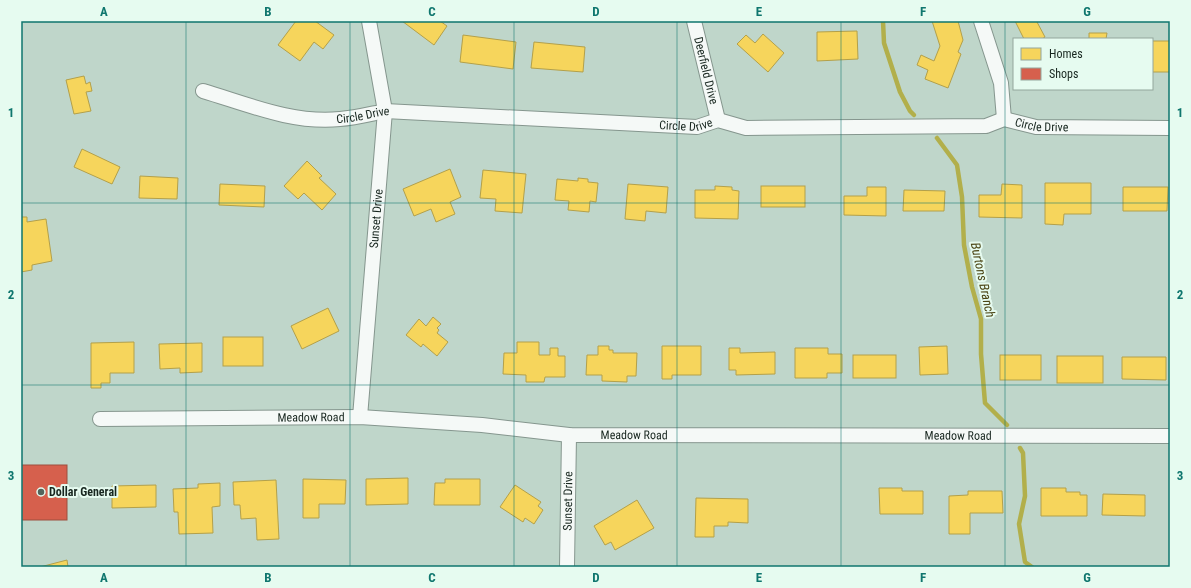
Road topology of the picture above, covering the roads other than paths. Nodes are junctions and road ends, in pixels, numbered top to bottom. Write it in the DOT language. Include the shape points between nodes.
graph roads {
  1 [pos="370,21"];
  2 [pos="694,21"];
  3 [pos="981,21"];
  4 [pos="203,90"];
  5 [pos="385,111"];
  6 [pos="1004,119"];
  7 [pos="718,120"];
  8 [pos="1170,128"];
  9 [pos="360,417"];
  10 [pos="100,419"];
  11 [pos="569,435"];
  12 [pos="1170,436"];
  13 [pos="567,567"];
  1 -- 5 [label="street, Sunset Drive"];
  2 -- 7 [label="street, Deerfield Drive"];
  3 -- 6 [label="street" via="1001,83"];
  4 -- 5 [label="street, Circle Drive" via="271,112 305,119 339,120"];
  5 -- 7 [label="street, Circle Drive" via="697,127"];
  5 -- 9 [label="street, Sunset Drive"];
  6 -- 7 [label="street, Circle Drive" via="986,126 754,128"];
  6 -- 8 [label="street, Circle Drive" via="1036,127"];
  9 -- 10 [label="street, Meadow Road"];
  9 -- 11 [label="street, Meadow Road" via="482,425"];
  11 -- 12 [label="street, Meadow Road"];
  11 -- 13 [label="street, Sunset Drive"];
}
